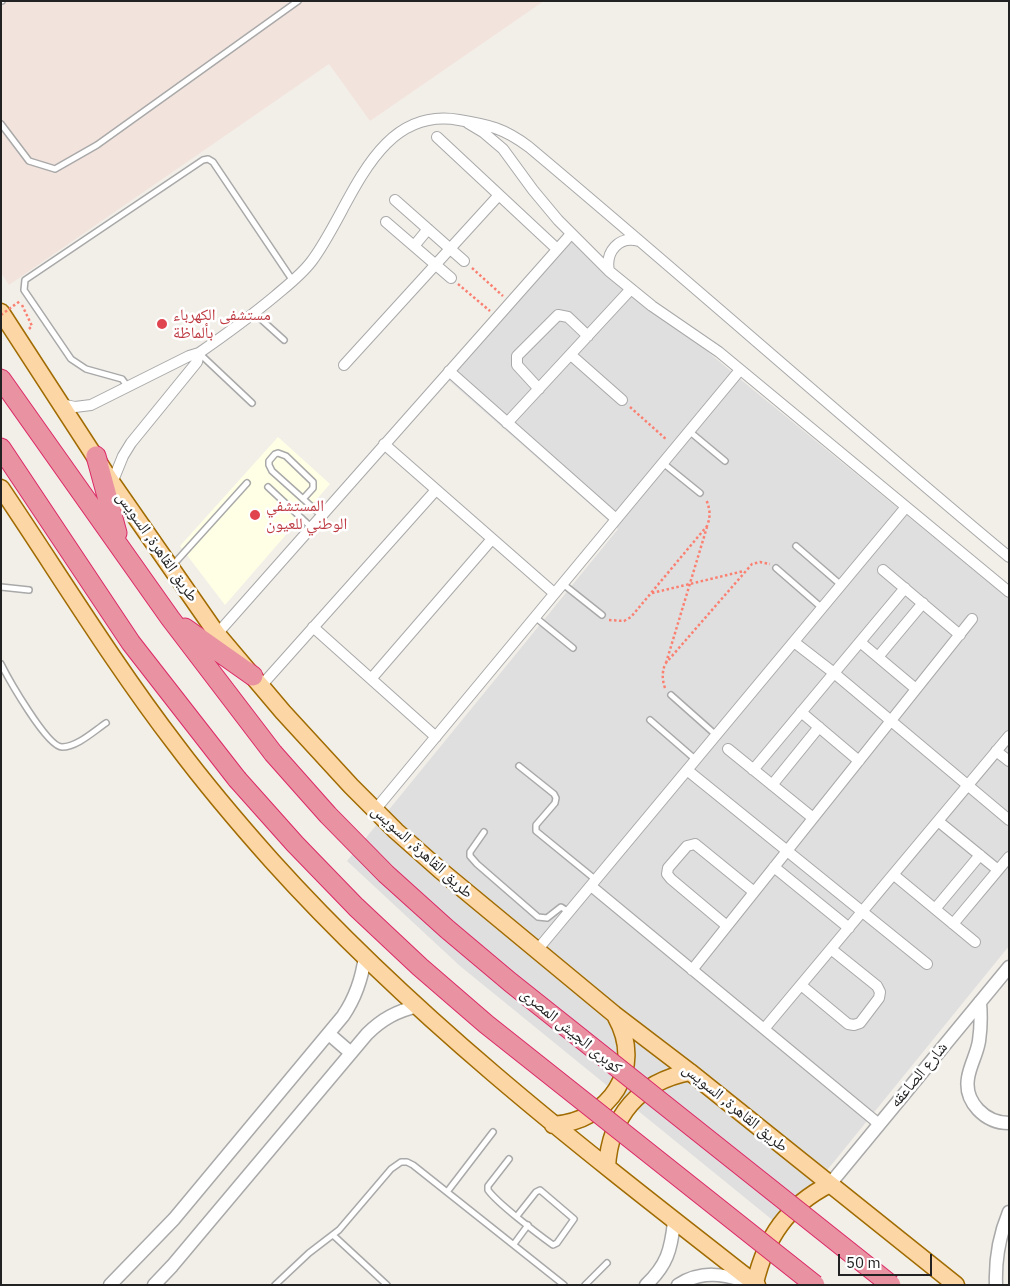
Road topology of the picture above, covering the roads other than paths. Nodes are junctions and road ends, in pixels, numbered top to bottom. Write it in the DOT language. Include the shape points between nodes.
graph roads {
  1 [pos="298,1"];
  2 [pos="460,120"];
  3 [pos="1,124"];
  4 [pos="437,137"];
  5 [pos="499,195"];
  6 [pos="395,200"];
  7 [pos="386,222"];
  8 [pos="428,230"];
  9 [pos="571,234"];
  10 [pos="640,241"];
  11 [pos="414,246"];
  12 [pos="450,249"];
  13 [pos="556,249"];
  14 [pos="464,261"];
  15 [pos="436,265"];
  16 [pos="609,271"];
  17 [pos="451,278"];
  18 [pos="293,281"];
  19 [pos="630,289"];
  20 [pos="1,313"];
  21 [pos="254,313"];
  22 [pos="588,336"];
  23 [pos="284,340"];
  24 [pos="199,353"];
  25 [pos="570,355"];
  26 [pos="344,365"];
  27 [pos="740,370"];
  28 [pos="449,371"];
  29 [pos="1,379"];
  30 [pos="128,387"];
  31 [pos="539,389"];
  32 [pos="622,400"];
  33 [pos="252,403"];
  34 [pos="61,404"];
  35 [pos="508,423"];
  36 [pos="689,431"];
  37 [pos="384,444"];
  38 [pos="1,448"];
  39 [pos="96,456"];
  40 [pos="725,461"];
  41 [pos="663,463"];
  42 [pos="112,483"];
  43 [pos="247,484"];
  44 [pos="268,487"];
  45 [pos="1,488"];
  46 [pos="436,490"];
  47 [pos="700,493"];
  48 [pos="303,499"];
  49 [pos="906,507"];
  50 [pos="321,515"];
  51 [pos="616,519"];
  52 [pos="311,527"];
  53 [pos="492,540"];
  54 [pos="120,546"];
  55 [pos="796,546"];
  56 [pos="1009,557"];
  57 [pos="170,568"];
  58 [pos="776,568"];
  59 [pos="882,570"];
  60 [pos="562,584"];
  61 [pos="841,585"];
  62 [pos="1,587"];
  63 [pos="904,588"];
  64 [pos="30,590"];
  65 [pos="1009,592"];
  66 [pos="554,593"];
  67 [pos="923,603"];
  68 [pos="822,608"];
  69 [pos="602,615"];
  70 [pos="535,617"];
  71 [pos="170,618"];
  72 [pos="972,619"];
  73 [pos="313,627"];
  74 [pos="217,634"];
  75 [pos="960,634"];
  76 [pos="794,642"];
  77 [pos="860,642"];
  78 [pos="573,648"];
  79 [pos="878,657"];
  80 [pos="1,664"];
  81 [pos="834,673"];
  82 [pos="371,679"];
  83 [pos="257,681"];
  84 [pos="916,689"];
  85 [pos="671,695"];
  86 [pos="801,712"];
  87 [pos="650,720"];
  88 [pos="891,721"];
  89 [pos="106,723"];
  90 [pos="819,727"];
  91 [pos="716,735"];
  92 [pos="436,736"];
  93 [pos="1009,736"];
  94 [pos="728,749"];
  95 [pos="996,751"];
  96 [pos="273,753"];
  97 [pos="696,760"];
  98 [pos="859,761"];
  99 [pos="1009,761"];
  100 [pos="518,766"];
  101 [pos="688,770"];
  102 [pos="753,770"];
  103 [pos="772,784"];
  104 [pos="968,785"];
  105 [pos="375,810"];
  106 [pos="813,818"];
  107 [pos="1009,820"];
  108 [pos="938,821"];
  109 [pos="484,832"];
  110 [pos="788,850"];
  111 [pos="980,856"];
  112 [pos="1009,857"];
  113 [pos="774,867"];
  114 [pos="998,870"];
  115 [pos="894,874"];
  116 [pos="593,883"];
  117 [pos="754,892"];
  118 [pos="935,909"];
  119 [pos="569,912"];
  120 [pos="862,912"];
  121 [pos="953,924"];
  122 [pos="727,926"];
  123 [pos="849,928"];
  124 [pos="976,942"];
  125 [pos="538,949"];
  126 [pos="831,950"];
  127 [pos="365,956"];
  128 [pos="927,964"];
  129 [pos="1009,968"];
  130 [pos="692,970"];
  131 [pos="1009,981"];
  132 [pos="801,985"];
  133 [pos="989,991"];
  134 [pos="980,1002"];
  135 [pos="418,1006"];
  136 [pos="614,1014"];
  137 [pos="764,1029"];
  138 [pos="329,1034"];
  139 [pos="351,1052"];
  140 [pos="690,1072"];
  141 [pos="1009,1123"];
  142 [pos="553,1124"];
  143 [pos="879,1124"];
  144 [pos="493,1132"];
  145 [pos="509,1159"];
  146 [pos="607,1167"];
  147 [pos="830,1184"];
  148 [pos="448,1192"];
  149 [pos="1009,1212"];
  150 [pos="517,1216"];
  151 [pos="674,1222"];
  152 [pos="528,1225"];
  153 [pos="333,1235"];
  154 [pos="514,1244"];
  155 [pos="607,1263"];
  156 [pos="589,1283"];
  157 [pos="756,1284"];
  158 [pos="110,1285"];
  159 [pos="154,1285"];
  160 [pos="275,1285"];
  161 [pos="387,1285"];
  162 [pos="564,1285"];
  163 [pos="646,1285"];
  164 [pos="678,1285"];
  165 [pos="815,1285"];
  166 [pos="890,1285"];
  167 [pos="956,1285"];
  168 [pos="996,1285"];
  1 -- 3 [label="lane" via="97,145 55,169 29,161"];
  2 -- 9 [label="street" via="483,132 503,149"];
  2 -- 10 [label="street" via="492,126 520,140"];
  2 -- 18 [label="street" via="430,119 412,125 386,144 368,164 314,257"];
  4 -- 5 [label="street"];
  5 -- 12 [label="street"];
  5 -- 13 [label="street"];
  6 -- 8 [label="street"];
  7 -- 11 [label="street"];
  8 -- 11 [label="street"];
  8 -- 12 [label="street"];
  9 -- 13 [label="street"];
  9 -- 16 [label="street"];
  10 -- 16 [label="street" via="627,240 615,246 608,258"];
  10 -- 56 [label="street"];
  11 -- 15 [label="street"];
  12 -- 14 [label="street"];
  12 -- 15 [label="street"];
  13 -- 28 [label="street"];
  15 -- 17 [label="street"];
  15 -- 26 [label="street"];
  16 -- 19 [label="street"];
  18 -- 21 [label="street"];
  18 -- 30 [label="lane" via="213,162 203,160 25,280 24,290 71,360 86,370 122,379"];
  19 -- 22 [label="street"];
  19 -- 27 [label="street"];
  20 -- 34 [label="main road, طريق القاهرة, السويس"];
  21 -- 23 [label="lane"];
  21 -- 24 [label="street"];
  22 -- 25 [label="street"];
  22 -- 31 [label="street" via="568,317 558,316 517,356 517,365"];
  24 -- 30 [label="street"];
  24 -- 33 [label="lane"];
  24 -- 42 [label="street" via="197,362 131,443"];
  25 -- 31 [label="street"];
  25 -- 32 [label="street"];
  27 -- 36 [label="street"];
  27 -- 49 [label="street"];
  28 -- 35 [label="street"];
  28 -- 37 [label="street"];
  29 -- 54 [label="highway, طريق القاهرة, السويس"];
  30 -- 34 [label="street" via="91,405 75,407"];
  31 -- 35 [label="street"];
  34 -- 39 [label="main road, طريق القاهرة, السويس"];
  35 -- 51 [label="street"];
  36 -- 40 [label="lane"];
  36 -- 41 [label="street"];
  37 -- 46 [label="street"];
  37 -- 50 [label="street"];
  38 -- 165 [label="highway, bridge" via="131,643 237,779 356,907 486,1024"];
  39 -- 42 [label="main road, طريق القاهرة, السويس"];
  39 -- 54 [label="highway"];
  41 -- 47 [label="lane"];
  41 -- 51 [label="street"];
  42 -- 57 [label="main road, طريق القاهرة, السويس"];
  43 -- 57 [label="lane"];
  44 -- 52 [label="lane"];
  45 -- 127 [label="main road" via="177,746 272,860"];
  46 -- 53 [label="street"];
  46 -- 73 [label="street"];
  48 -- 48 [label="lane" via="270,468 268,461 275,454 286,456 313,482 313,488"];
  48 -- 50 [label="lane"];
  49 -- 61 [label="street"];
  49 -- 65 [label="street"];
  50 -- 52 [label="street"];
  51 -- 60 [label="street"];
  52 -- 74 [label="street"];
  53 -- 66 [label="street"];
  53 -- 82 [label="street"];
  54 -- 71 [label="highway, طريق القاهرة, السويس"];
  55 -- 61 [label="lane"];
  57 -- 74 [label="main road, طريق القاهرة, السويس"];
  58 -- 68 [label="lane"];
  59 -- 63 [label="street"];
  60 -- 66 [label="street"];
  60 -- 69 [label="lane"];
  61 -- 68 [label="street"];
  62 -- 64 [label="lane"];
  63 -- 67 [label="street"];
  63 -- 77 [label="street"];
  66 -- 70 [label="street"];
  67 -- 75 [label="street"];
  67 -- 79 [label="street"];
  68 -- 76 [label="street"];
  70 -- 78 [label="lane"];
  70 -- 92 [label="street"];
  71 -- 83 [label="highway"];
  71 -- 96 [label="highway, طريق القاهرة, السويس"];
  72 -- 75 [label="street"];
  73 -- 82 [label="street"];
  73 -- 83 [label="street"];
  74 -- 83 [label="main road, طريق القاهرة, السويس"];
  75 -- 84 [label="street"];
  76 -- 81 [label="street"];
  76 -- 91 [label="street"];
  77 -- 79 [label="street"];
  77 -- 81 [label="street"];
  79 -- 84 [label="street"];
  80 -- 89 [label="lane" via="39,727 56,745 73,744"];
  81 -- 86 [label="street"];
  81 -- 88 [label="street"];
  82 -- 92 [label="street"];
  83 -- 105 [label="main road, طريق القاهرة, السويس"];
  84 -- 88 [label="street"];
  85 -- 91 [label="lane"];
  86 -- 90 [label="street"];
  86 -- 102 [label="street"];
  87 -- 97 [label="lane"];
  88 -- 98 [label="street"];
  88 -- 104 [label="street"];
  90 -- 98 [label="street"];
  90 -- 103 [label="street"];
  91 -- 97 [label="street"];
  92 -- 105 [label="street"];
  93 -- 95 [label="street"];
  94 -- 102 [label="street"];
  95 -- 99 [label="street"];
  95 -- 104 [label="street"];
  96 -- 166 [label="highway, كوبرى الجيش المصرى, bridge" via="328,815 447,929"];
  97 -- 101 [label="street"];
  98 -- 106 [label="street"];
  100 -- 116 [label="lane" via="556,798 536,825 536,831"];
  101 -- 110 [label="street"];
  101 -- 116 [label="street"];
  102 -- 103 [label="street"];
  103 -- 106 [label="street"];
  104 -- 107 [label="street"];
  104 -- 108 [label="street"];
  105 -- 125 [label="main road, طريق القاهرة, السويس" via="440,870"];
  106 -- 110 [label="street"];
  108 -- 111 [label="street"];
  108 -- 115 [label="street"];
  109 -- 119 [label="lane" via="470,852 473,860 538,917 546,918 561,907"];
  110 -- 113 [label="street"];
  110 -- 120 [label="street"];
  111 -- 114 [label="street"];
  111 -- 118 [label="street"];
  112 -- 114 [label="street"];
  113 -- 117 [label="street"];
  113 -- 123 [label="street"];
  114 -- 121 [label="street"];
  115 -- 118 [label="street"];
  115 -- 120 [label="street"];
  116 -- 119 [label="street"];
  116 -- 130 [label="street"];
  117 -- 122 [label="street"];
  117 -- 122 [label="street" via="695,844 687,846 668,868 667,874 671,879"];
  118 -- 121 [label="street"];
  119 -- 125 [label="street"];
  120 -- 123 [label="street"];
  120 -- 128 [label="street"];
  121 -- 124 [label="street"];
  122 -- 130 [label="street"];
  123 -- 126 [label="street"];
  125 -- 136 [label="main road, طريق القاهرة, السويس"];
  126 -- 132 [label="street"];
  126 -- 132 [label="street" via="877,986 880,992 860,1023 848,1024"];
  127 -- 135 [label="main road"];
  127 -- 138 [label="street" via="363,973 352,1003"];
  129 -- 133 [label="street, شارع الصاعقه"];
  130 -- 137 [label="street"];
  131 -- 133 [label="street"];
  132 -- 137 [label="street"];
  133 -- 134 [label="street, شارع الصاعقه"];
  134 -- 141 [label="street" via="980,1029 968,1075 968,1091 974,1105 985,1116"];
  134 -- 143 [label="street, شارع الصاعقه"];
  135 -- 139 [label="street" via="390,1015"];
  135 -- 142 [label="main road"];
  136 -- 140 [label="main road, طريق القاهرة, السويس"];
  136 -- 142 [label="main road" via="621,1025 626,1050 623,1076 617,1088 610,1099 590,1115 566,1124"];
  137 -- 143 [label="street"];
  138 -- 139 [label="street"];
  138 -- 158 [label="street" via="174,1218"];
  139 -- 159 [label="street"];
  140 -- 146 [label="main road" via="657,1083 630,1104 615,1127"];
  140 -- 147 [label="main road, طريق القاهرة, السويس"];
  142 -- 146 [label="main road"];
  143 -- 147 [label="street, شارع الصاعقه"];
  144 -- 148 [label="lane"];
  145 -- 150 [label="lane" via="488,1190"];
  146 -- 151 [label="main road"];
  147 -- 157 [label="main road" via="801,1203 777,1229 766,1249"];
  147 -- 167 [label="main road, طريق القاهرة, السويس"];
  148 -- 153 [label="lane" via="413,1165 401,1162"];
  148 -- 154 [label="lane"];
  149 -- 168 [label="street" via="1000,1237"];
  150 -- 152 [label="lane"];
  150 -- 152 [label="lane" via="539,1190 574,1219 554,1245"];
  151 -- 157 [label="main road"];
  151 -- 163 [label="street" via="667,1260"];
  152 -- 154 [label="lane"];
  153 -- 160 [label="lane"];
  153 -- 161 [label="lane"];
  154 -- 162 [label="lane"];
  155 -- 156 [label="lane"];
  157 -- 164 [label="street" via="711,1274 693,1277"];
}
